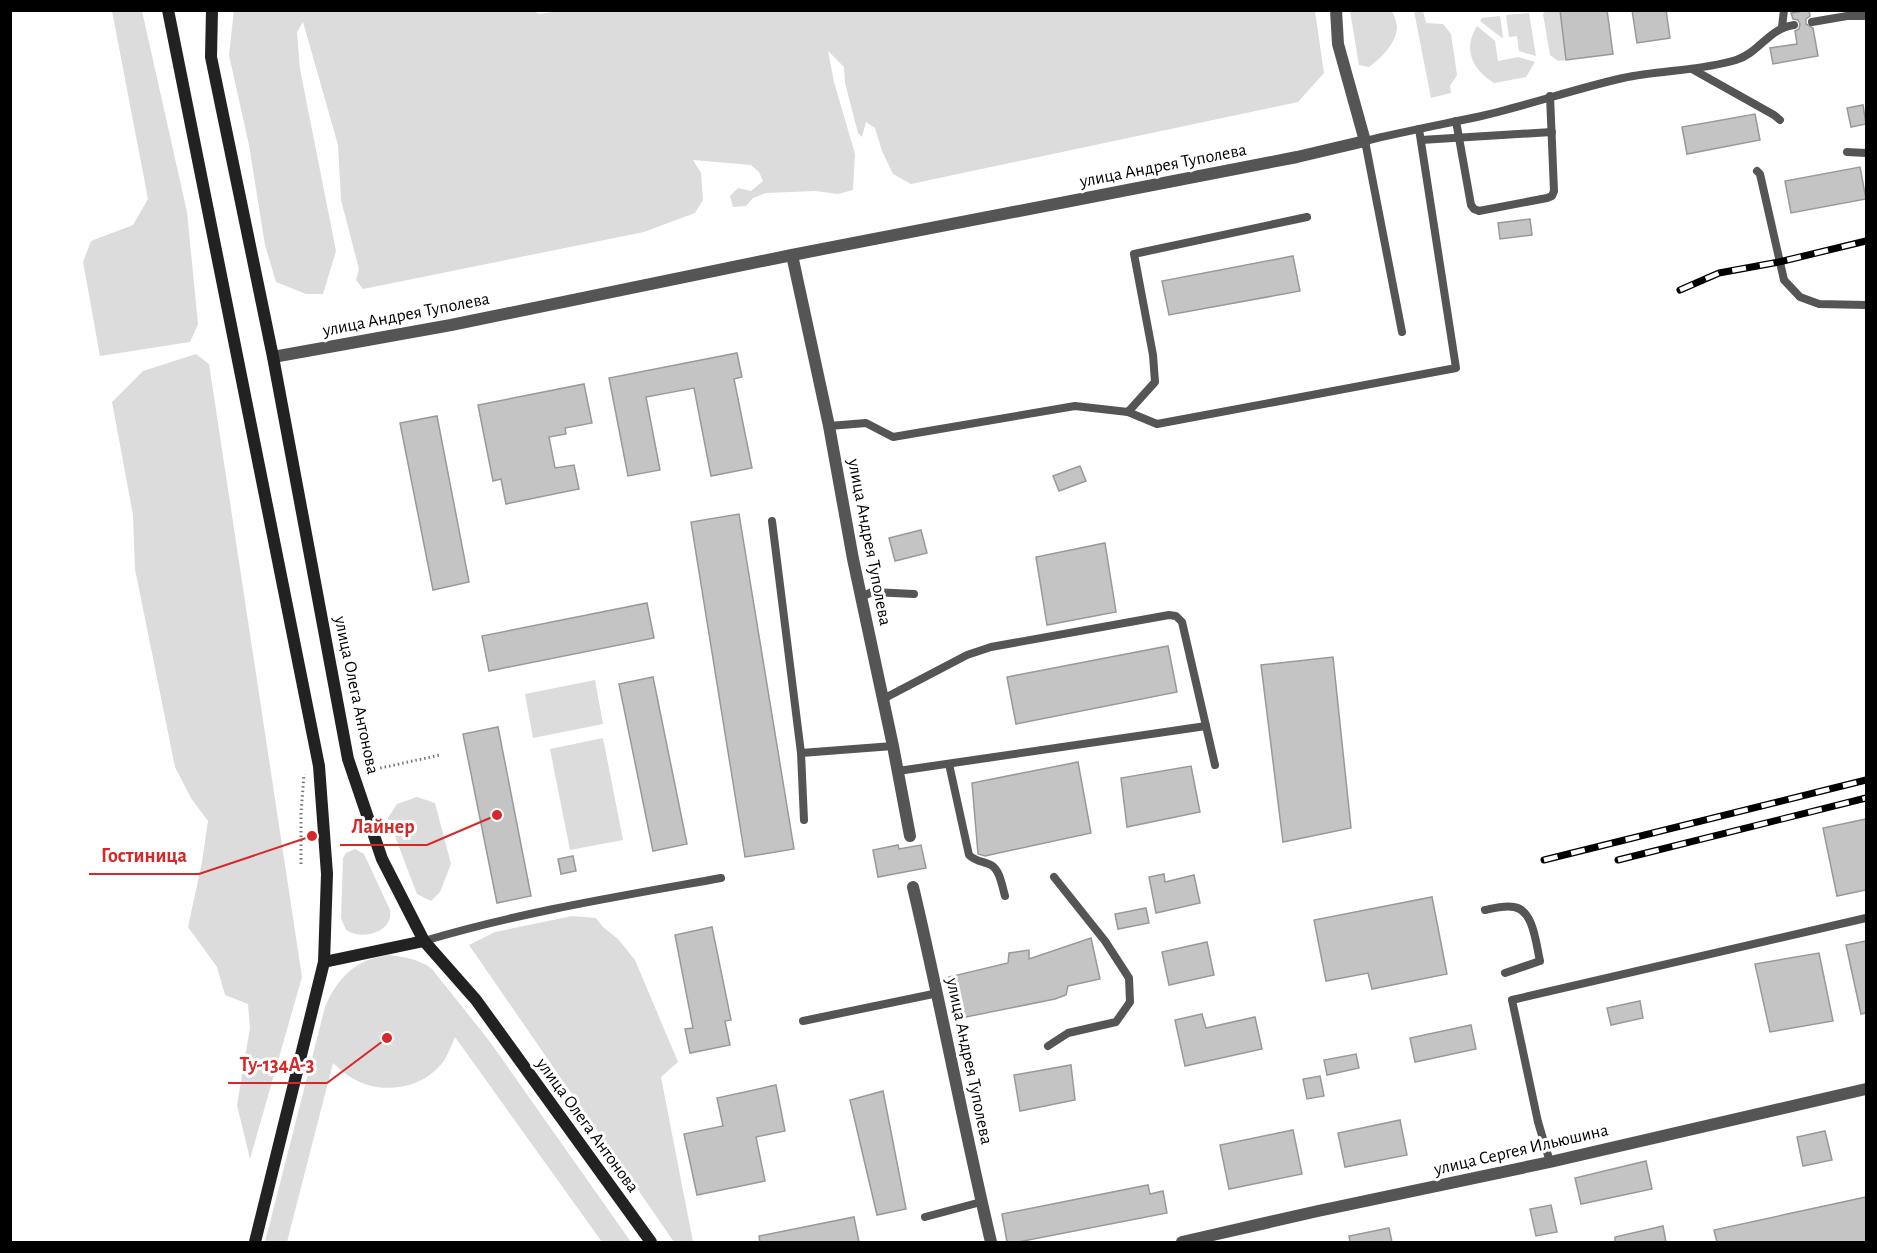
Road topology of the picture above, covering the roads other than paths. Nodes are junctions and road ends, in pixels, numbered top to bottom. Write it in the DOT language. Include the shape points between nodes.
graph roads {
  1 [pos="168,10"];
  2 [pos="212,10"];
  3 [pos="1336,10"];
  4 [pos="1784,10"];
  5 [pos="1866,16"];
  6 [pos="1812,22"];
  7 [pos="1794,25"];
  8 [pos="1782,27"];
  9 [pos="1692,68"];
  10 [pos="1550,96"];
  11 [pos="1780,120"];
  12 [pos="1456,121"];
  13 [pos="1419,129"];
  14 [pos="1552,132"];
  15 [pos="1458,138"];
  16 [pos="1421,140"];
  17 [pos="1365,141"];
  18 [pos="1847,152"];
  19 [pos="1866,153"];
  20 [pos="1757,171"];
  21 [pos="1307,217"];
  22 [pos="792,255"];
  23 [pos="1866,304"];
  24 [pos="1402,332"];
  25 [pos="273,357"];
  26 [pos="1128,412"];
  27 [pos="829,426"];
  28 [pos="772,521"];
  29 [pos="914,594"];
  30 [pos="861,597"];
  31 [pos="883,699"];
  32 [pos="1206,726"];
  33 [pos="893,746"];
  34 [pos="801,753"];
  35 [pos="949,764"];
  36 [pos="1215,765"];
  37 [pos="898,771"];
  38 [pos="804,820"];
  39 [pos="910,836"];
  40 [pos="1054,877"];
  41 [pos="721,878"];
  42 [pos="913,887"];
  43 [pos="1005,896"];
  44 [pos="1485,910"];
  45 [pos="1866,918"];
  46 [pos="424,941"];
  47 [pos="324,962"];
  48 [pos="1505,973"];
  49 [pos="938,993"];
  50 [pos="803,1021"];
  51 [pos="1048,1046"];
  52 [pos="1866,1089"];
  53 [pos="1550,1162"];
  54 [pos="981,1202"];
  55 [pos="925,1217"];
  56 [pos="1231,1237"];
  57 [pos="255,1242"];
  58 [pos="651,1242"];
  59 [pos="991,1242"];
  60 [pos="1182,1242"];
  1 -- 47 [label="street" via="319,765 327,874"];
  2 -- 25 [label="street, улица Олега Антонова" via="211,57"];
  3 -- 17 [label="street" via="1338,45"];
  4 -- 8 [label="lane"];
  5 -- 6 [label="lane"];
  7 -- 8 [label="lane"];
  8 -- 9 [label="lane" via="1738,60"];
  9 -- 10 [label="lane" via="1625,78"];
  9 -- 11 [label="lane"];
  10 -- 12 [label="lane"];
  10 -- 14 [label="lane"];
  12 -- 13 [label="lane"];
  12 -- 15 [label="lane"];
  13 -- 16 [label="lane"];
  13 -- 17 [label="lane"];
  14 -- 15 [label="lane"];
  14 -- 15 [label="lane" via="1552,196 1479,211 1471,205"];
  15 -- 16 [label="lane"];
  16 -- 26 [label="lane" via="1456,368 1157,424"];
  17 -- 22 [label="street, улица Андрея Туполева"];
  17 -- 24 [label="lane"];
  18 -- 19 [label="lane"];
  20 -- 23 [label="lane" via="1784,280 1800,297 1819,304"];
  21 -- 26 [label="lane" via="1134,254 1155,382"];
  22 -- 25 [label="street, улица Андрея Туполева"];
  22 -- 27 [label="street, улица Андрея Туполева"];
  25 -- 46 [label="street, улица Олега Антонова" via="348,759 382,859"];
  26 -- 27 [label="lane" via="1075,406 893,437 866,423"];
  27 -- 30 [label="street, улица Андрея Туполева"];
  28 -- 34 [label="lane"];
  29 -- 30 [label="lane" via="872,592"];
  30 -- 31 [label="street, улица Андрея Туполева"];
  31 -- 32 [label="lane" via="967,655 991,647 1169,615 1182,622"];
  31 -- 33 [label="street, улица Андрея Туполева"];
  32 -- 35 [label="lane"];
  32 -- 36 [label="lane"];
  33 -- 34 [label="lane"];
  33 -- 37 [label="street, улица Андрея Туполева"];
  34 -- 38 [label="lane"];
  35 -- 37 [label="lane"];
  35 -- 43 [label="lane" via="969,855 997,870"];
  37 -- 39 [label="street, улица Андрея Туполева"];
  40 -- 51 [label="lane" via="1129,978 1130,1002 1116,1022 1068,1033"];
  41 -- 46 [label="lane" via="562,906"];
  42 -- 49 [label="street, улица Андрея Туполева"];
  44 -- 48 [label="lane" via="1512,906 1529,917 1540,961"];
  45 -- 53 [label="lane" via="1512,1000"];
  46 -- 47 [label="street"];
  46 -- 58 [label="street, улица Олега Антонова" via="476,999"];
  47 -- 57 [label="street"];
  49 -- 50 [label="lane"];
  49 -- 54 [label="street, улица Андрея Туполева"];
  52 -- 53 [label="street, улица Сергея Ильюшина"];
  53 -- 56 [label="street, улица Сергея Ильюшина"];
  54 -- 55 [label="lane"];
  54 -- 59 [label="street, улица Андрея Туполева"];
  56 -- 60 [label="street, улица Сергея Ильюшина"];
}
